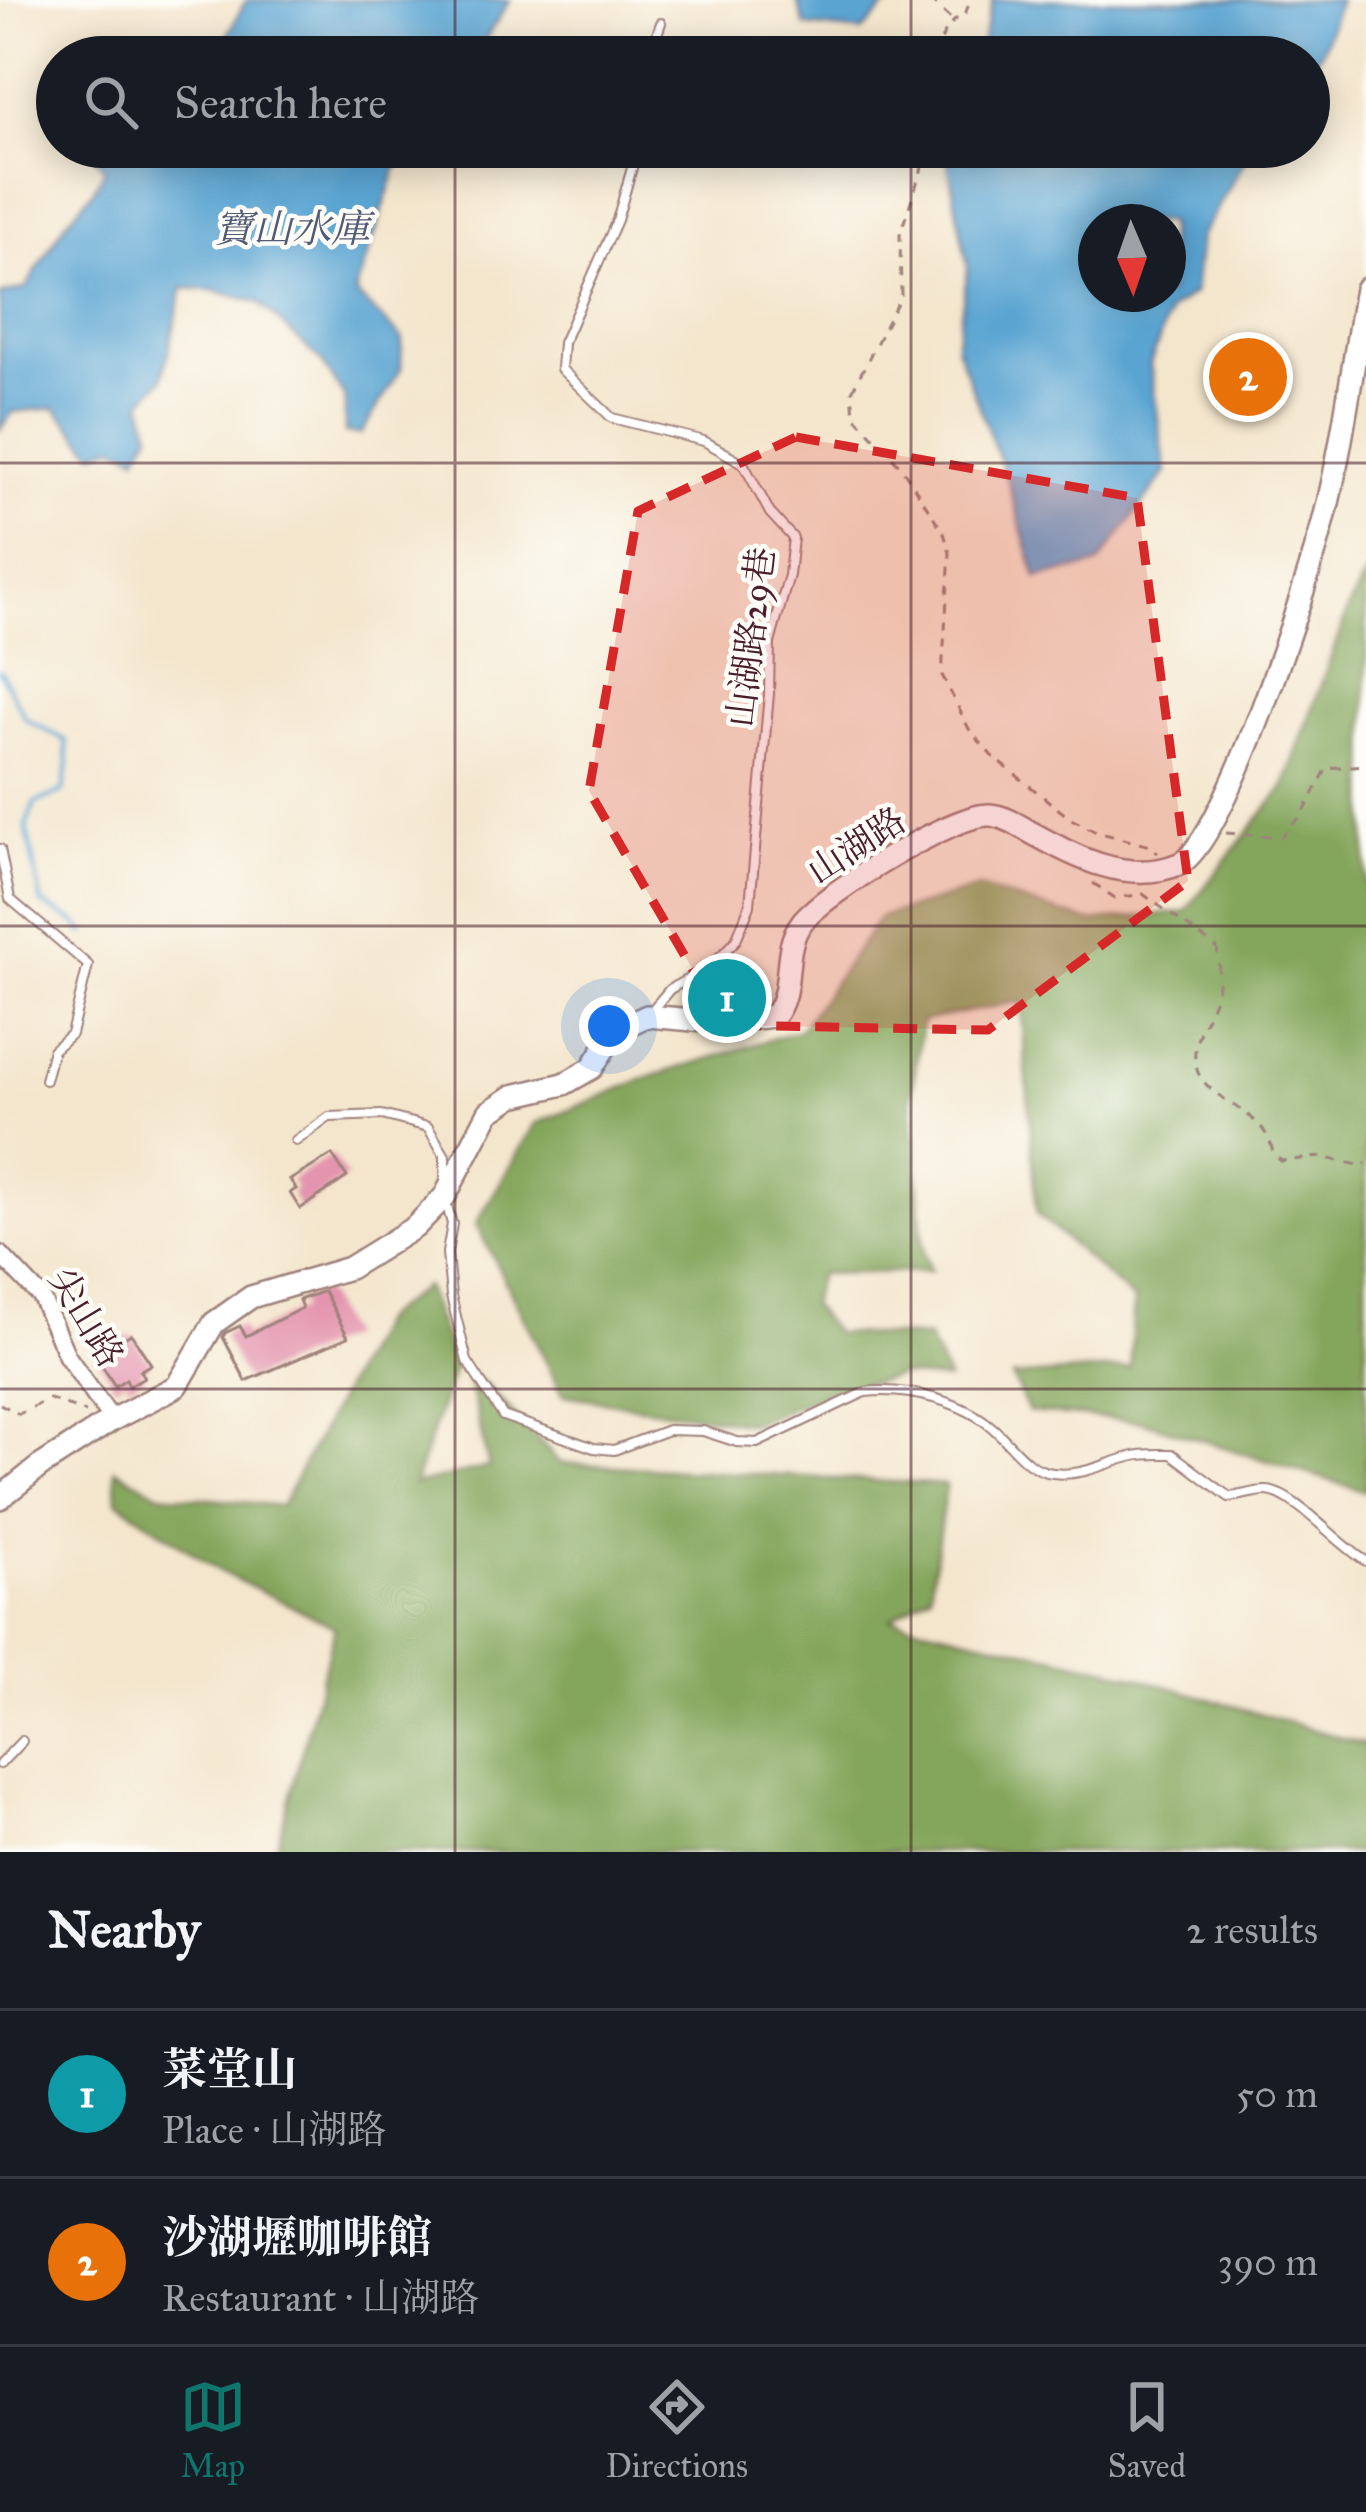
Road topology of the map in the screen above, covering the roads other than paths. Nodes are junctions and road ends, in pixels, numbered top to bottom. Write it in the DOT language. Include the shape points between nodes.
graph roads {
  1 [pos="662,23"];
  2 [pos="657,36"];
  3 [pos="632,168"];
  4 [pos="1366,289"];
  5 [pos="0,849"];
  6 [pos="647,1016"];
  7 [pos="45,1080"];
  8 [pos="296,1141"];
  9 [pos="445,1196"];
  10 [pos="0,1254"];
  11 [pos="108,1423"];
  12 [pos="0,1498"];
  13 [pos="1366,1561"];
  14 [pos="22,1742"];
  15 [pos="0,1764"];
  1 -- 2 [label="lane"];
  3 -- 6 [label="lane, 山湖路29巷" via="563,344 561,369 611,418 704,441 743,463 793,538 770,643 749,905 736,940"];
  4 -- 6 [label="street, 山湖路" via="1323,522 1245,750 1210,832 1183,862 1144,872 1104,867 1007,820 961,820 887,860 803,921 789,946 784,1001 774,1016"];
  5 -- 7 [label="lane" via="10,899 88,965 71,1034 52,1050"];
  6 -- 9 [label="street" via="623,1028 578,1076 489,1112"];
  8 -- 9 [label="lane" via="329,1117 382,1115 428,1127 445,1156"];
  9 -- 11 [label="street" via="416,1227 349,1268 251,1297 214,1323 177,1386"];
  9 -- 13 [label="lane" via="451,1296 467,1360 502,1416 594,1448 614,1450 668,1430 757,1443 865,1392 898,1393 964,1409 1035,1468 1054,1474 1172,1454 1229,1497 1270,1491 1294,1500"];
  10 -- 11 [label="street, 尖山路" via="41,1297"];
  11 -- 12 [label="street"];
  14 -- 15 [label="lane"];
}
